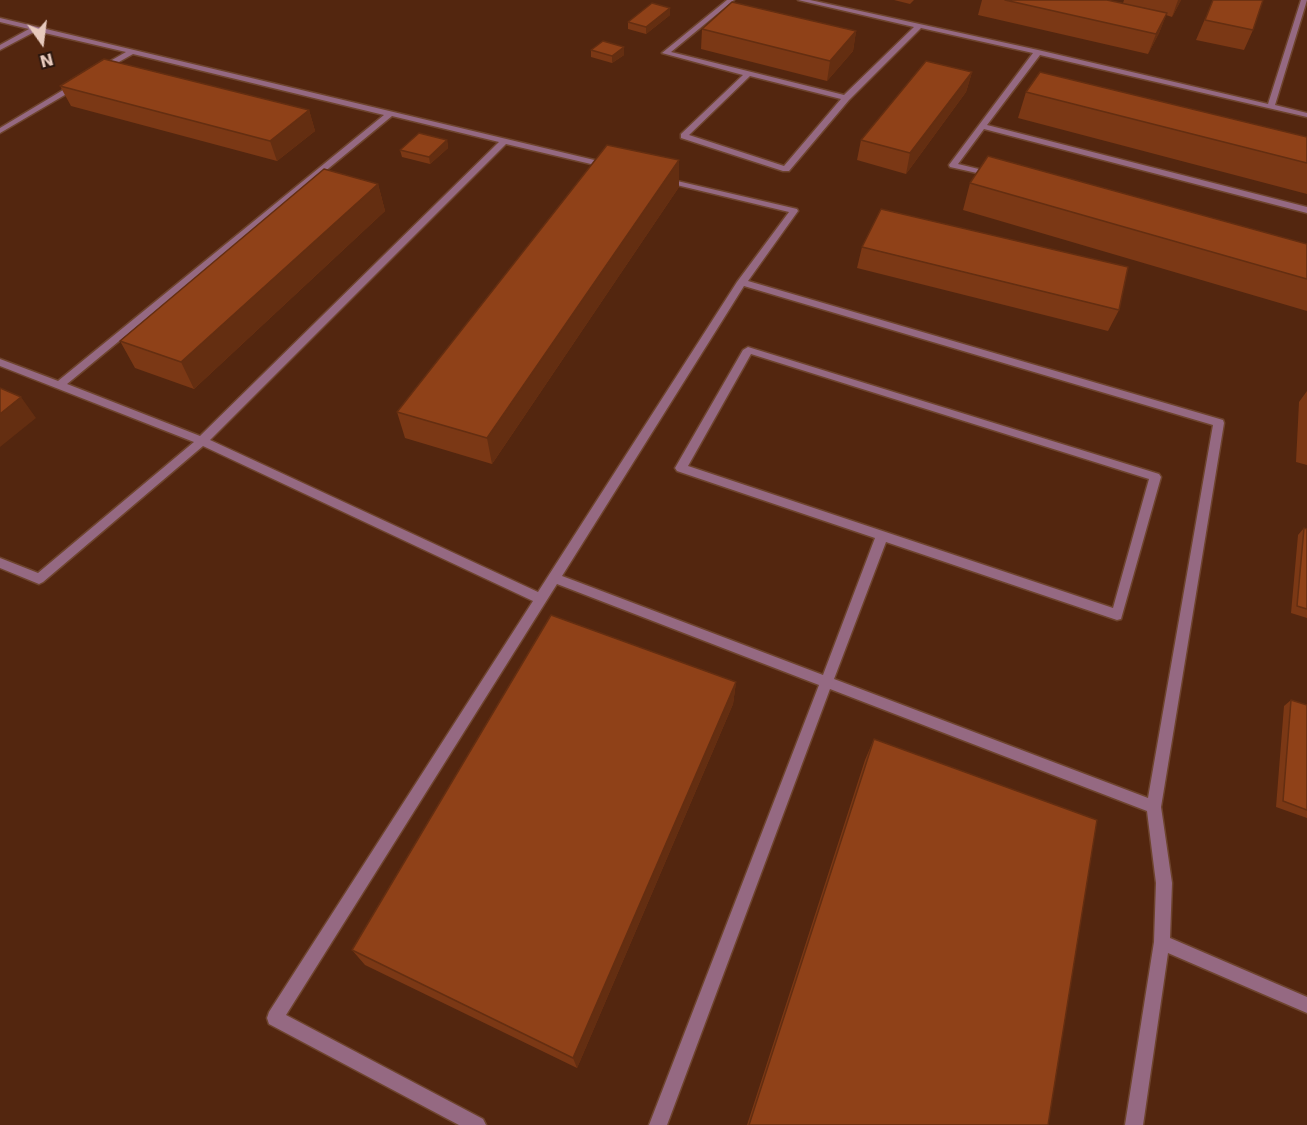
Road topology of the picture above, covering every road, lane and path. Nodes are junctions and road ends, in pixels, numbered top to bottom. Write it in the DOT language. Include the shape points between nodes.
graph roads {
  1 [pos="731,0"];
  2 [pos="801,0"];
  3 [pos="1304,0"];
  4 [pos="0,20"];
  5 [pos="919,26"];
  6 [pos="36,28"];
  7 [pos="0,48"];
  8 [pos="132,52"];
  9 [pos="1038,52"];
  10 [pos="748,74"];
  11 [pos="91,76"];
  12 [pos="81,82"];
  13 [pos="846,98"];
  14 [pos="1271,106"];
  15 [pos="390,114"];
  16 [pos="1307,115"];
  17 [pos="981,126"];
  18 [pos="0,131"];
  19 [pos="505,141"];
  20 [pos="620,169"];
  21 [pos="655,177"];
  22 [pos="999,177"];
  23 [pos="1307,210"];
  24 [pos="741,282"];
  25 [pos="0,362"];
  26 [pos="61,384"];
  27 [pos="202,441"];
  28 [pos="882,536"];
  29 [pos="0,563"];
  30 [pos="554,578"];
  31 [pos="541,598"];
  32 [pos="826,682"];
  33 [pos="1154,807"];
  34 [pos="1162,942"];
  35 [pos="1307,1005"];
  36 [pos="477,1125"];
  37 [pos="658,1125"];
  38 [pos="1134,1125"];
  1 -- 10 [label="lane" via="666,53"];
  2 -- 5 [label="lane"];
  3 -- 14 [label="lane"];
  4 -- 6 [label="lane"];
  5 -- 9 [label="lane"];
  5 -- 13 [label="lane"];
  6 -- 7 [label="lane"];
  6 -- 8 [label="lane"];
  8 -- 11 [label="lane"];
  8 -- 15 [label="lane"];
  9 -- 14 [label="lane"];
  9 -- 17 [label="lane"];
  10 -- 13 [label="lane"];
  10 -- 13 [label="lane" via="684,136 786,169"];
  12 -- 18 [label="lane"];
  14 -- 16 [label="lane"];
  15 -- 19 [label="lane"];
  15 -- 26 [label="lane"];
  17 -- 22 [label="lane" via="953,165"];
  17 -- 23 [label="lane"];
  19 -- 20 [label="lane"];
  19 -- 27 [label="lane"];
  21 -- 24 [label="lane" via="794,211"];
  24 -- 30 [label="lane"];
  24 -- 33 [label="lane" via="1219,423"];
  25 -- 26 [label="lane"];
  26 -- 27 [label="lane"];
  27 -- 29 [label="lane" via="39,579"];
  27 -- 31 [label="lane"];
  28 -- 28 [label="lane" via="1118,615 1155,477 748,350 681,468"];
  28 -- 32 [label="lane"];
  30 -- 31 [label="lane"];
  30 -- 32 [label="lane"];
  31 -- 36 [label="lane" via="275,1018"];
  32 -- 33 [label="lane"];
  32 -- 37 [label="lane"];
  33 -- 34 [label="lane" via="1164,883"];
  34 -- 35 [label="lane"];
  34 -- 38 [label="lane"];
}
